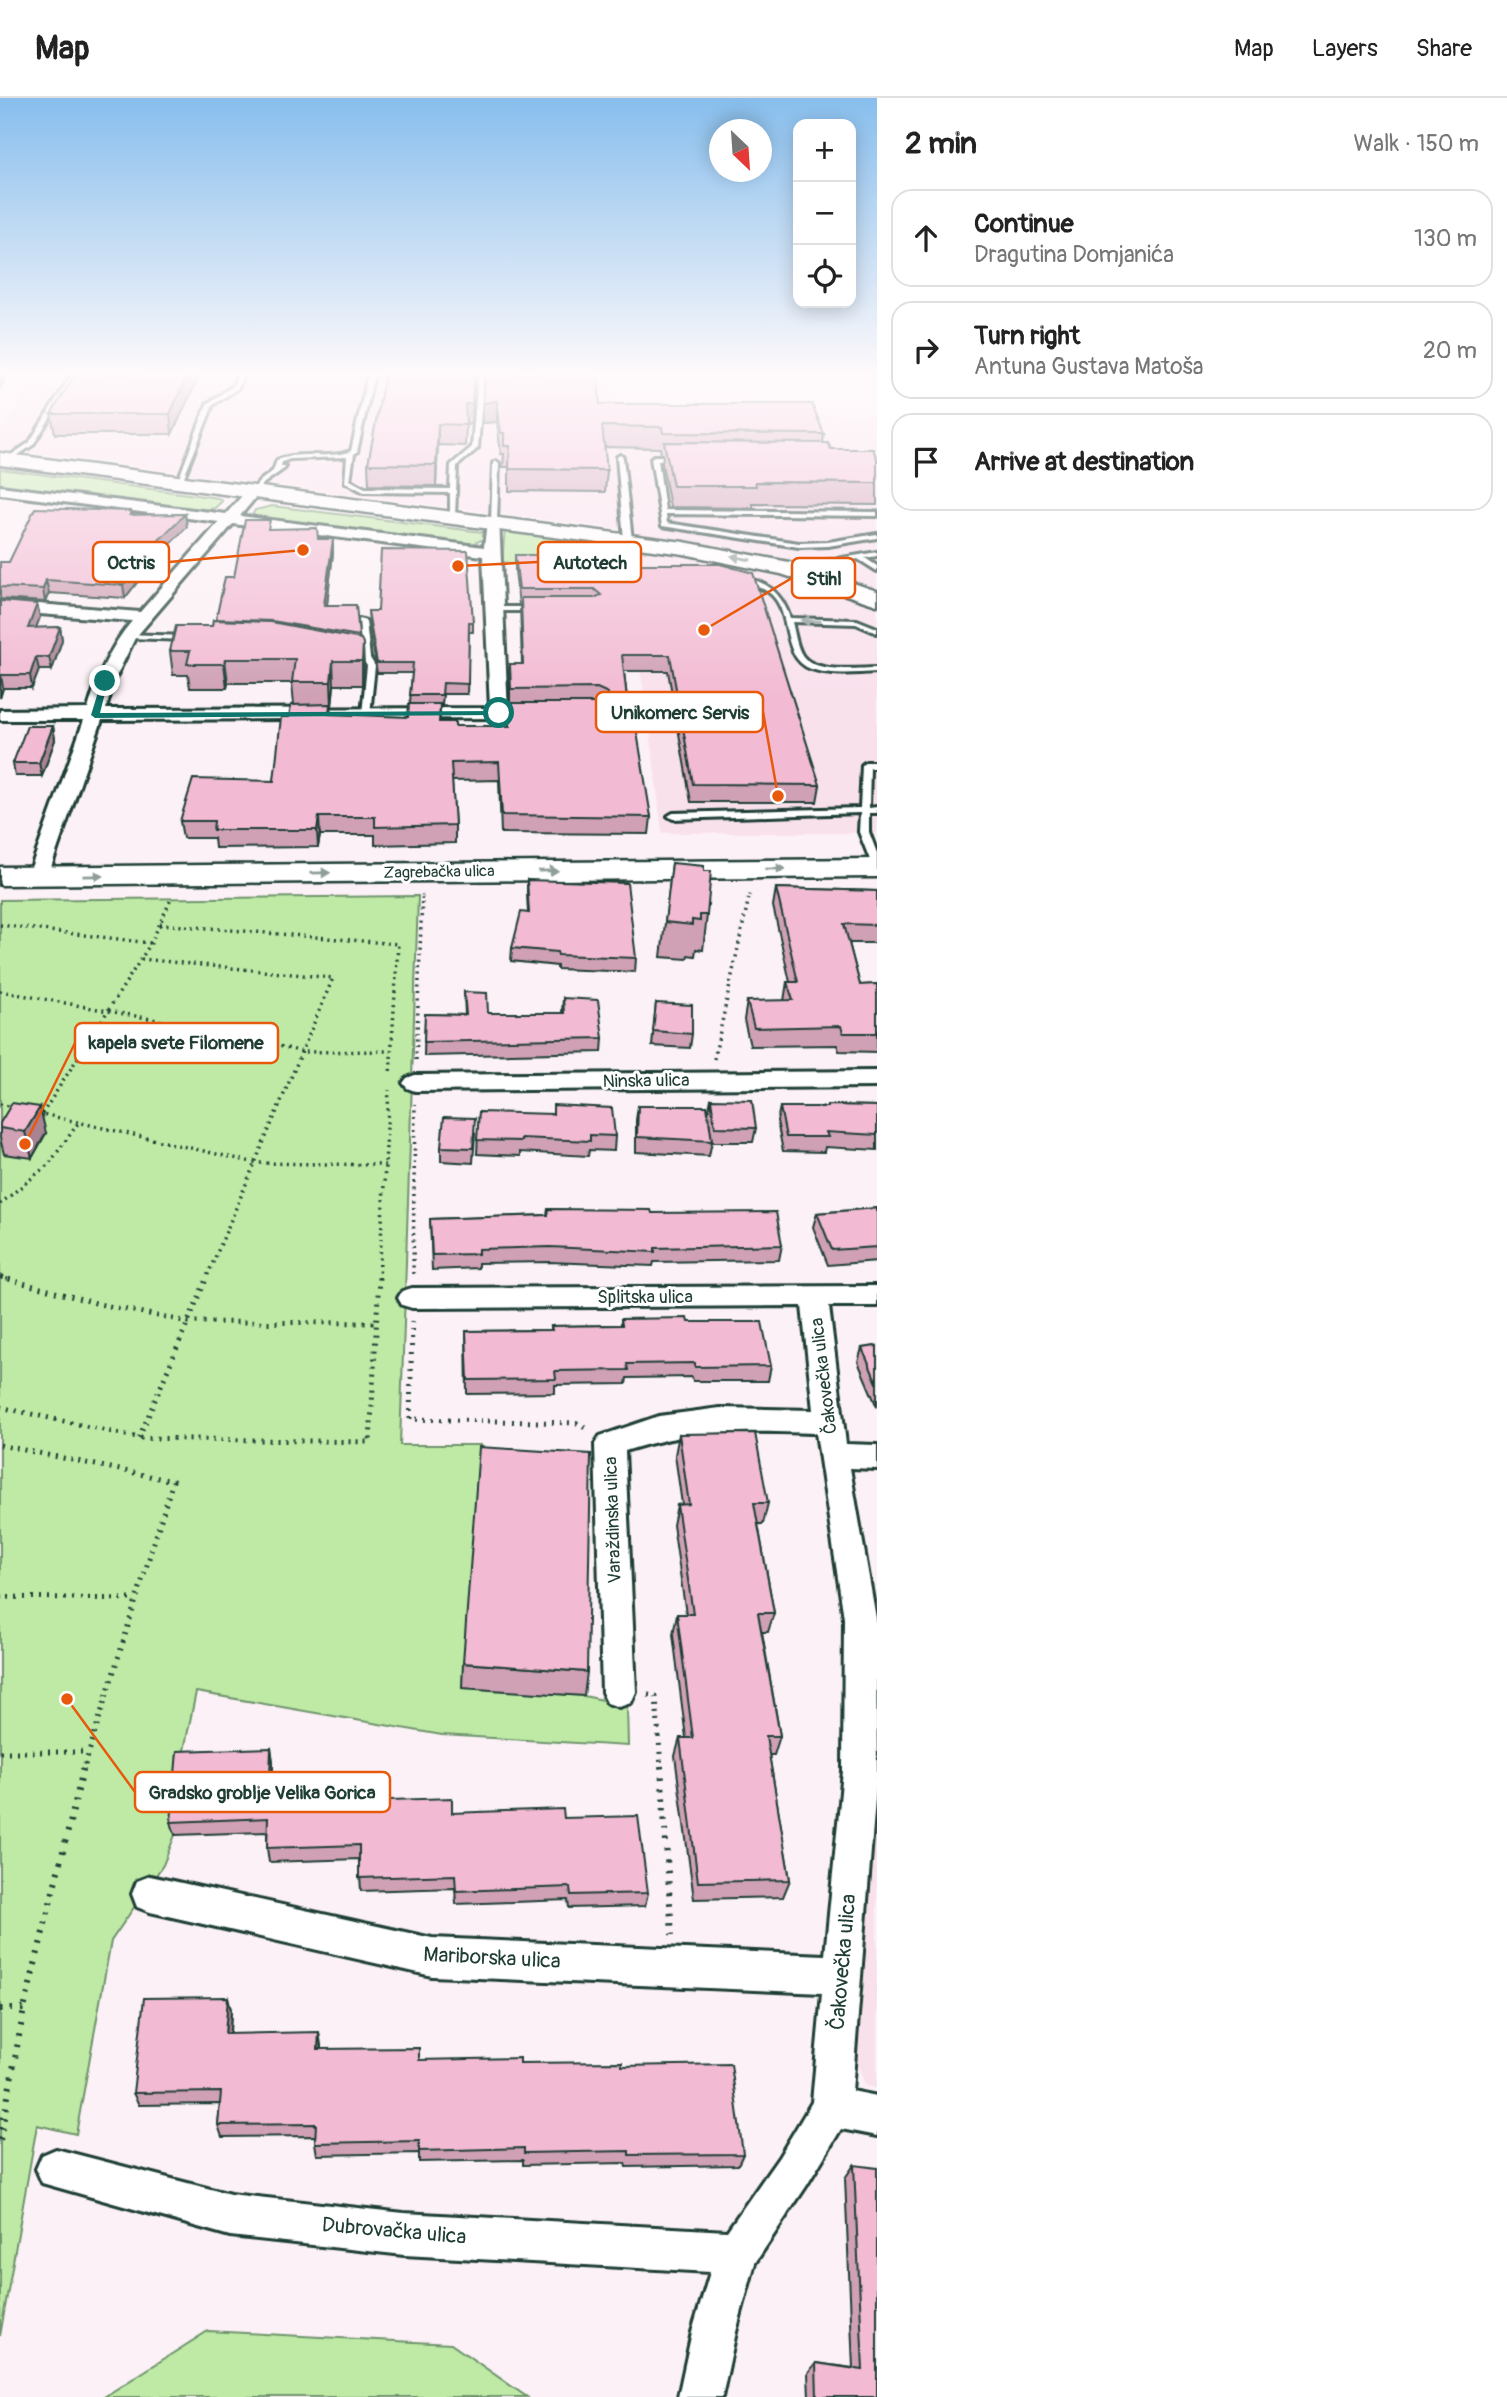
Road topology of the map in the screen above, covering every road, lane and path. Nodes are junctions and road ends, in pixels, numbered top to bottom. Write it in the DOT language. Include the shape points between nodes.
graph roads {
  1 [pos="173,481"];
  2 [pos="264,481"];
  3 [pos="347,481"];
  4 [pos="453,481"];
  5 [pos="495,481"];
  6 [pos="623,481"];
  7 [pos="657,481"];
  8 [pos="179,482"];
  9 [pos="0,490"];
  10 [pos="453,491"];
  11 [pos="253,492"];
  12 [pos="662,512"];
  13 [pos="877,514"];
  14 [pos="453,517"];
  15 [pos="227,519"];
  16 [pos="494,522"];
  17 [pos="877,536"];
  18 [pos="864,538"];
  19 [pos="628,540"];
  20 [pos="491,552"];
  21 [pos="877,552"];
  22 [pos="859,556"];
  23 [pos="786,568"];
  24 [pos="877,569"];
  25 [pos="734,578"];
  26 [pos="877,598"];
  27 [pos="0,606"];
  28 [pos="495,609"];
  29 [pos="551,610"];
  30 [pos="144,617"];
  31 [pos="787,620"];
  32 [pos="362,621"];
  33 [pos="877,631"];
  34 [pos="128,636"];
  35 [pos="195,638"];
  36 [pos="356,655"];
  37 [pos="366,659"];
  38 [pos="877,670"];
  39 [pos="366,713"];
  40 [pos="0,715"];
  41 [pos="95,715"];
  42 [pos="877,765"];
  43 [pos="865,810"];
  44 [pos="877,810"];
  45 [pos="673,816"];
  46 [pos="877,867"];
  47 [pos="0,876"];
  48 [pos="38,876"];
  49 [pos="422,885"];
  50 [pos="173,893"];
  51 [pos="750,893"];
  52 [pos="160,924"];
  53 [pos="0,925"];
  54 [pos="151,943"];
  55 [pos="141,959"];
  56 [pos="0,991"];
  57 [pos="109,1010"];
  58 [pos="391,1051"];
  59 [pos="302,1052"];
  60 [pos="390,1076"];
  61 [pos="877,1079"];
  62 [pos="709,1080"];
  63 [pos="415,1083"];
  64 [pos="389,1089"];
  65 [pos="0,1104"];
  66 [pos="21,1109"];
  67 [pos="32,1111"];
  68 [pos="42,1114"];
  69 [pos="79,1122"];
  70 [pos="256,1163"];
  71 [pos="385,1165"];
  72 [pos="0,1203"];
  73 [pos="0,1277"];
  74 [pos="877,1296"];
  75 [pos="814,1297"];
  76 [pos="412,1298"];
  77 [pos="188,1322"];
  78 [pos="377,1323"];
  79 [pos="0,1407"];
  80 [pos="139,1438"];
  81 [pos="831,1438"];
  82 [pos="610,1444"];
  83 [pos="0,1445"];
  84 [pos="877,1457"];
  85 [pos="0,1597"];
  86 [pos="136,1599"];
  87 [pos="868,1636"];
  88 [pos="619,1692"];
  89 [pos="0,1752"];
  90 [pos="88,1752"];
  91 [pos="149,1894"];
  92 [pos="674,1967"];
  93 [pos="841,1975"];
  94 [pos="0,2009"];
  95 [pos="24,2009"];
  96 [pos="831,2107"];
  97 [pos="877,2116"];
  98 [pos="0,2140"];
  99 [pos="56,2169"];
  100 [pos="737,2253"];
  101 [pos="700,2397"];
  1 -- 8 [label="main road"];
  2 -- 11 [label="lane"];
  3 -- 10 [label="lane" via="364,490"];
  4 -- 10 [label="lane"];
  5 -- 16 [label="lane"];
  6 -- 19 [label="lane"];
  7 -- 12 [label="lane"];
  8 -- 11 [label="main road"];
  9 -- 15 [label="street"];
  10 -- 14 [label="lane"];
  11 -- 14 [label="main road"];
  11 -- 15 [label="street"];
  12 -- 13 [label="lane"];
  12 -- 18 [label="lane" via="664,525 799,545"];
  14 -- 16 [label="main road"];
  15 -- 20 [label="street"];
  15 -- 30 [label="street"];
  16 -- 19 [label="main road"];
  16 -- 20 [label="street"];
  17 -- 18 [label="lane"];
  18 -- 21 [label="lane"];
  23 -- 19 [label="main road, one-way"];
  20 -- 28 [label="street"];
  21 -- 22 [label="lane"];
  22 -- 23 [label="lane"];
  22 -- 24 [label="lane"];
  23 -- 26 [label="main road"];
  25 -- 31 [label="lane" via="776,593"];
  27 -- 30 [label="street"];
  28 -- 29 [label="lane"];
  28 -- 39 [label="street" via="506,713"];
  30 -- 34 [label="street"];
  33 -- 31 [label="lane, one-way" via="857,622"];
  31 -- 38 [label="lane" via="799,656 809,665 838,671"];
  32 -- 37 [label="lane"];
  34 -- 35 [label="lane"];
  34 -- 41 [label="street" via="105,681"];
  36 -- 37 [label="lane"];
  37 -- 39 [label="lane" via="371,666"];
  39 -- 41 [label="street"];
  40 -- 41 [label="street"];
  41 -- 48 [label="street"];
  42 -- 43 [label="lane" via="866,765"];
  43 -- 44 [label="lane"];
  43 -- 45 [label="lane"];
  43 -- 46 [label="lane" via="864,832"];
  48 -- 46 [label="main road, Zagrebačka ulica, one-way"];
  47 -- 48 [label="main road, Zagrebačka ulica"];
  49 -- 63 [label="path"];
  50 -- 52 [label="path"];
  51 -- 62 [label="path"];
  52 -- 54 [label="path"];
  52 -- 58 [label="path" via="398,944"];
  53 -- 54 [label="path"];
  54 -- 55 [label="path"];
  55 -- 57 [label="path"];
  55 -- 59 [label="path" via="333,978"];
  56 -- 57 [label="path"];
  57 -- 59 [label="path"];
  57 -- 68 [label="path"];
  58 -- 59 [label="path"];
  58 -- 60 [label="path"];
  59 -- 70 [label="path"];
  61 -- 62 [label="street, Ninska ulica"];
  62 -- 63 [label="street, Ninska ulica"];
  63 -- 76 [label="path"];
  64 -- 71 [label="path"];
  65 -- 66 [label="path"];
  67 -- 68 [label="path"];
  68 -- 69 [label="path"];
  69 -- 70 [label="path"];
  69 -- 72 [label="path" via="49,1164"];
  70 -- 71 [label="path"];
  70 -- 77 [label="path"];
  71 -- 78 [label="path"];
  73 -- 77 [label="path"];
  74 -- 75 [label="street, Splitska ulica"];
  75 -- 76 [label="street, Splitska ulica"];
  75 -- 81 [label="street, Čakovečka ulica"];
  76 -- 82 [label="path" via="410,1419 577,1423"];
  77 -- 78 [label="path"];
  77 -- 80 [label="path"];
  78 -- 80 [label="path" via="370,1442"];
  79 -- 80 [label="path"];
  81 -- 82 [label="street, Varaždinska ulica" via="720,1419 659,1428"];
  81 -- 84 [label="street, Čakovečka ulica"];
  81 -- 87 [label="street, Čakovečka ulica" via="860,1618"];
  82 -- 88 [label="street, Varaždinska ulica"];
  83 -- 86 [label="path" via="173,1481"];
  85 -- 86 [label="path"];
  86 -- 90 [label="path"];
  87 -- 93 [label="street, Čakovečka ulica"];
  88 -- 92 [label="path" via="656,1696"];
  89 -- 90 [label="path"];
  90 -- 95 [label="path"];
  91 -- 92 [label="street, Mariborska ulica" via="432,1957"];
  92 -- 93 [label="street, Mariborska ulica"];
  93 -- 96 [label="street, Čakovečka ulica"];
  94 -- 95 [label="path"];
  95 -- 98 [label="path"];
  96 -- 97 [label="street"];
  96 -- 100 [label="street, Čakovečka ulica"];
  99 -- 100 [label="street, Dubrovačka ulica" via="230,2215 404,2234"];
  100 -- 101 [label="street, Čakovečka ulica"];
}
